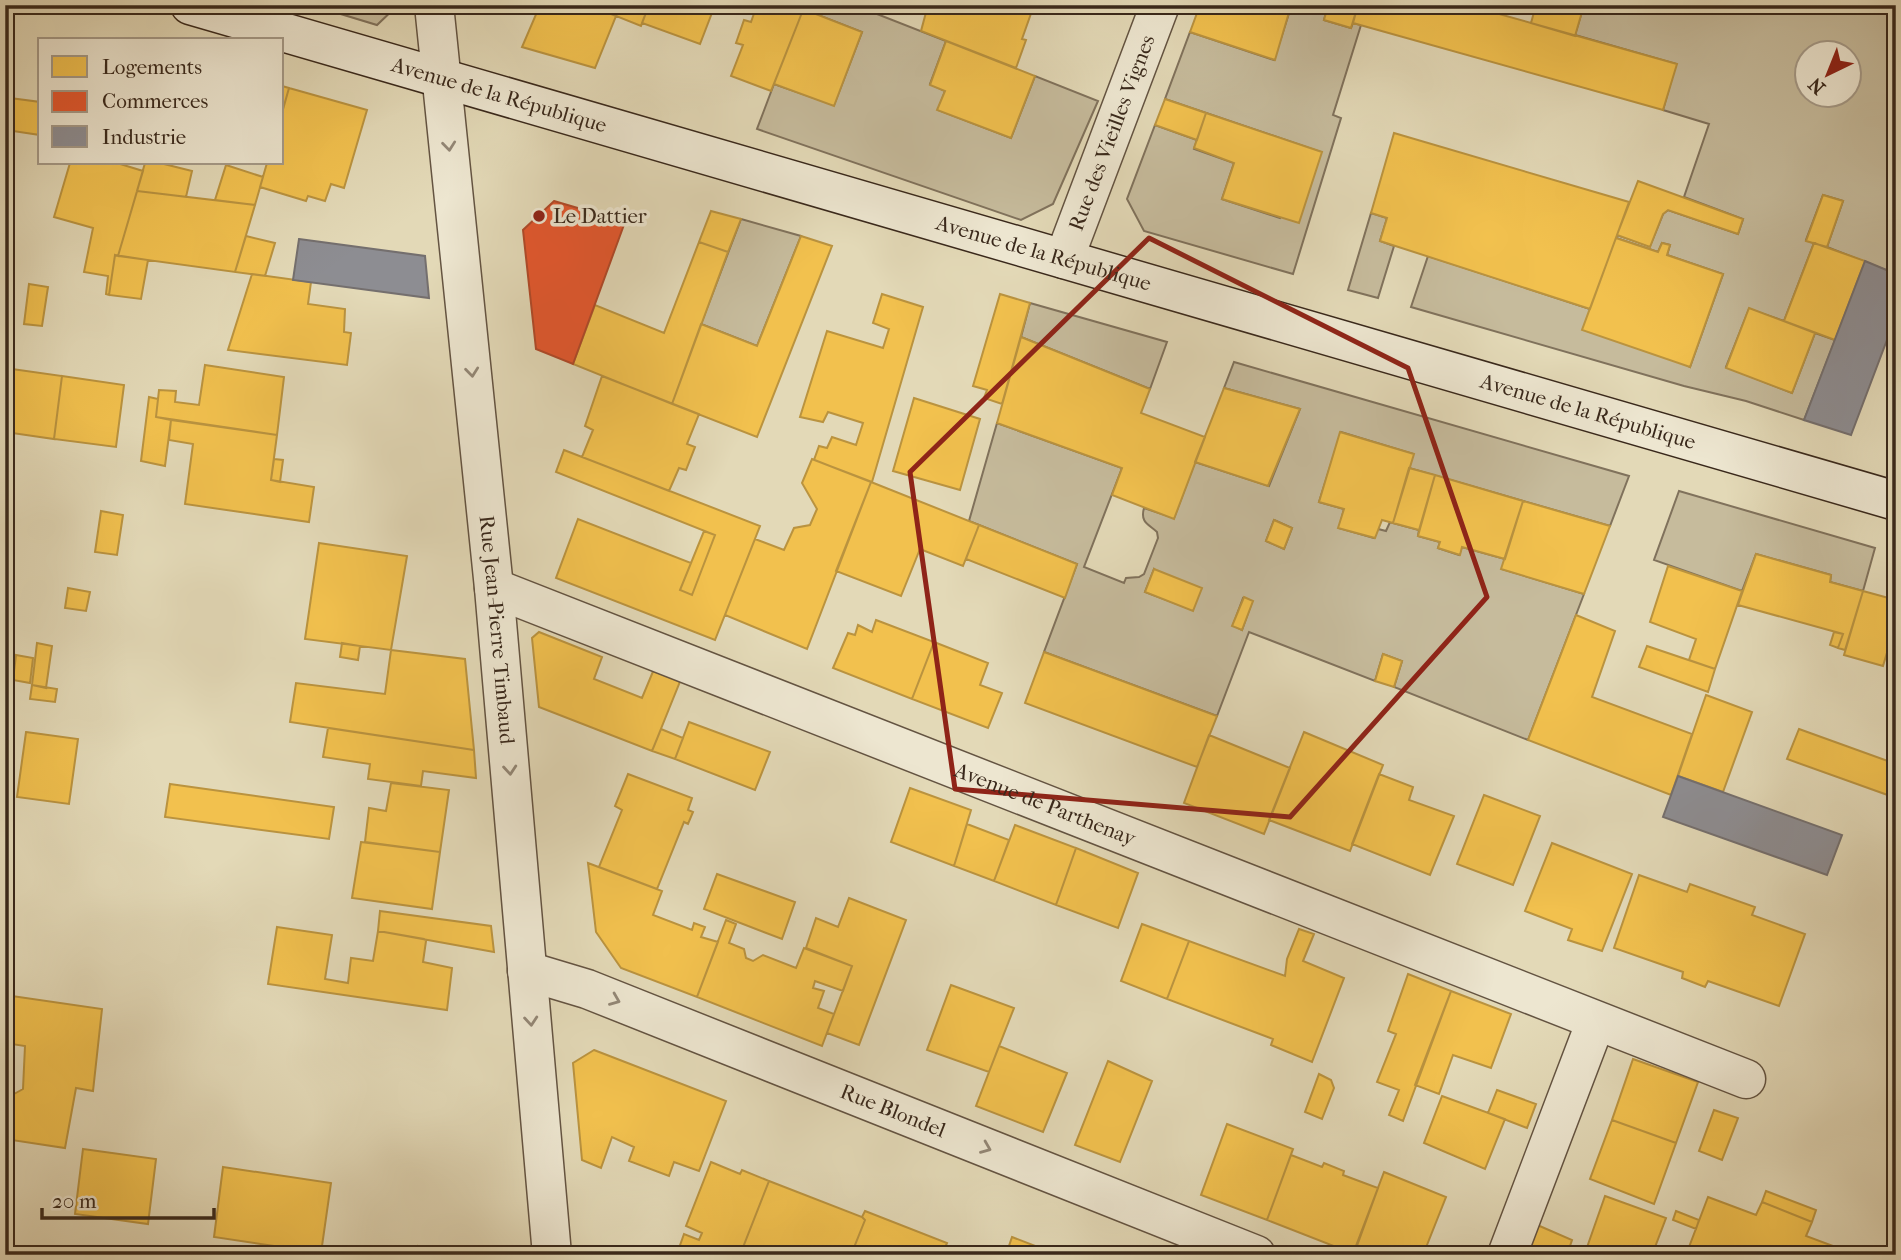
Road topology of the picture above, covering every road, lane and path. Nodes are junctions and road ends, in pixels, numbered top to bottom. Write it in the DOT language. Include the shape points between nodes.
graph roads {
  1 [pos="190,5"];
  2 [pos="435,5"];
  3 [pos="1160,5"];
  4 [pos="442,78"];
  5 [pos="1064,259"];
  6 [pos="1896,501"];
  7 [pos="494,588"];
  8 [pos="527,971"];
  9 [pos="1596,1021"];
  10 [pos="1746,1079"];
  11 [pos="552,1255"];
  12 [pos="1256,1255"];
  13 [pos="1507,1255"];
  1 -- 4 [label="street, Avenue de la République"];
  2 -- 4 [label="street, Rue Jean-Pierre Timbaud"];
  3 -- 5 [label="street, Rue des Vieilles Vignes"];
  4 -- 5 [label="street, Avenue de la République"];
  4 -- 7 [label="street, Rue Jean-Pierre Timbaud, one-way"];
  5 -- 6 [label="street, Avenue de la République"];
  7 -- 8 [label="street, Rue Jean-Pierre Timbaud, one-way"];
  7 -- 9 [label="street, Avenue de Parthenay"];
  8 -- 11 [label="street, Rue Jean-Pierre Timbaud, one-way"];
  8 -- 12 [label="street, Rue Blondel, one-way" via="587,989"];
  9 -- 10 [label="street, Avenue de Parthenay"];
  9 -- 13 [label="street"];
}
